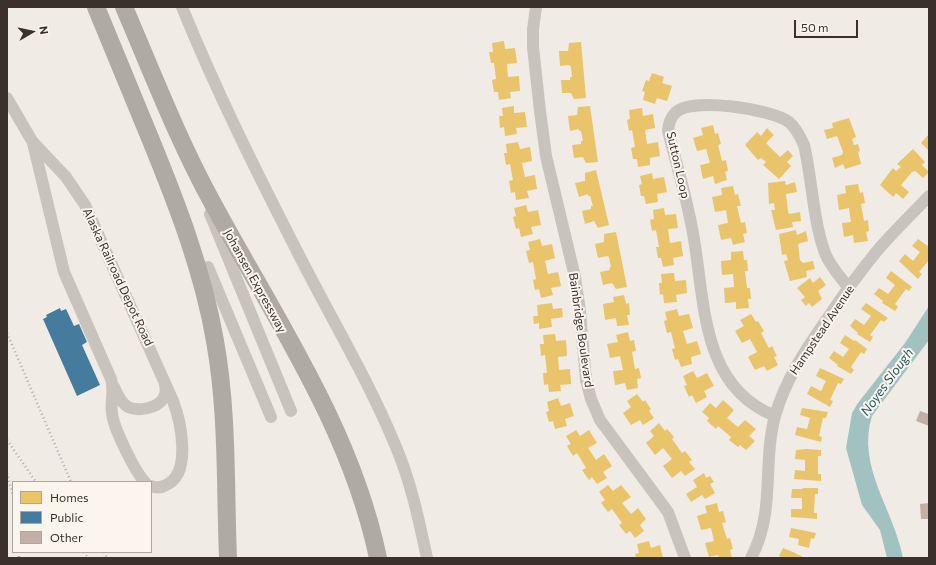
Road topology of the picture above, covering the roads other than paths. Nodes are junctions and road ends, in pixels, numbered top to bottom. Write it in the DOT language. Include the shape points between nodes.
graph roads {
  1 [pos="96,7"];
  2 [pos="124,7"];
  3 [pos="182,7"];
  4 [pos="536,7"];
  5 [pos="7,98"];
  6 [pos="164,101"];
  7 [pos="32,141"];
  8 [pos="929,196"];
  9 [pos="208,268"];
  10 [pos="849,288"];
  11 [pos="232,323"];
  12 [pos="213,328"];
  13 [pos="164,381"];
  14 [pos="114,387"];
  15 [pos="291,411"];
  16 [pos="775,416"];
  17 [pos="271,417"];
  18 [pos="144,481"];
  19 [pos="152,486"];
  20 [pos="228,558"];
  21 [pos="378,558"];
  22 [pos="427,558"];
  23 [pos="685,558"];
  24 [pos="751,558"];
  1 -- 12 [label="highway" via="185,228"];
  2 -- 6 [label="highway, Johansen Expressway"];
  3 -- 22 [label="street" via="230,119 300,258 363,374 394,441 414,500"];
  4 -- 23 [label="street, Bainbridge Boulevard" via="533,47 546,156 575,277 588,386 600,420 668,512"];
  5 -- 7 [label="street, Alaska Railroad Depot Road"];
  6 -- 15 [label="street"];
  6 -- 21 [label="highway, Johansen Expressway" via="211,200 337,432 360,489"];
  7 -- 13 [label="street, Alaska Railroad Depot Road" via="66,178 85,204"];
  7 -- 14 [label="street, Alaska Railroad Depot Road" via="62,265"];
  8 -- 10 [label="street, Hampstead Avenue" via="877,251"];
  9 -- 11 [label="street"];
  10 -- 16 [label="street, Hampstead Avenue" via="797,362"];
  10 -- 16 [label="street, Sutton Loop" via="825,254 804,145 798,132 789,122 776,115 719,105 686,106 677,111 670,120 668,131 691,223 708,333 714,351 735,388 746,400"];
  11 -- 12 [label="street"];
  11 -- 17 [label="street"];
  12 -- 20 [label="highway" via="224,414"];
  13 -- 14 [label="street, Alaska Railroad Depot Road" via="166,390 163,400 141,409 125,405"];
  13 -- 19 [label="street, Alaska Railroad Depot Road" via="178,417 182,463 175,479 161,488"];
  14 -- 18 [label="street" via="111,404 114,421 137,472"];
  16 -- 24 [label="street, Hampstead Avenue" via="769,455 765,522"];
}
